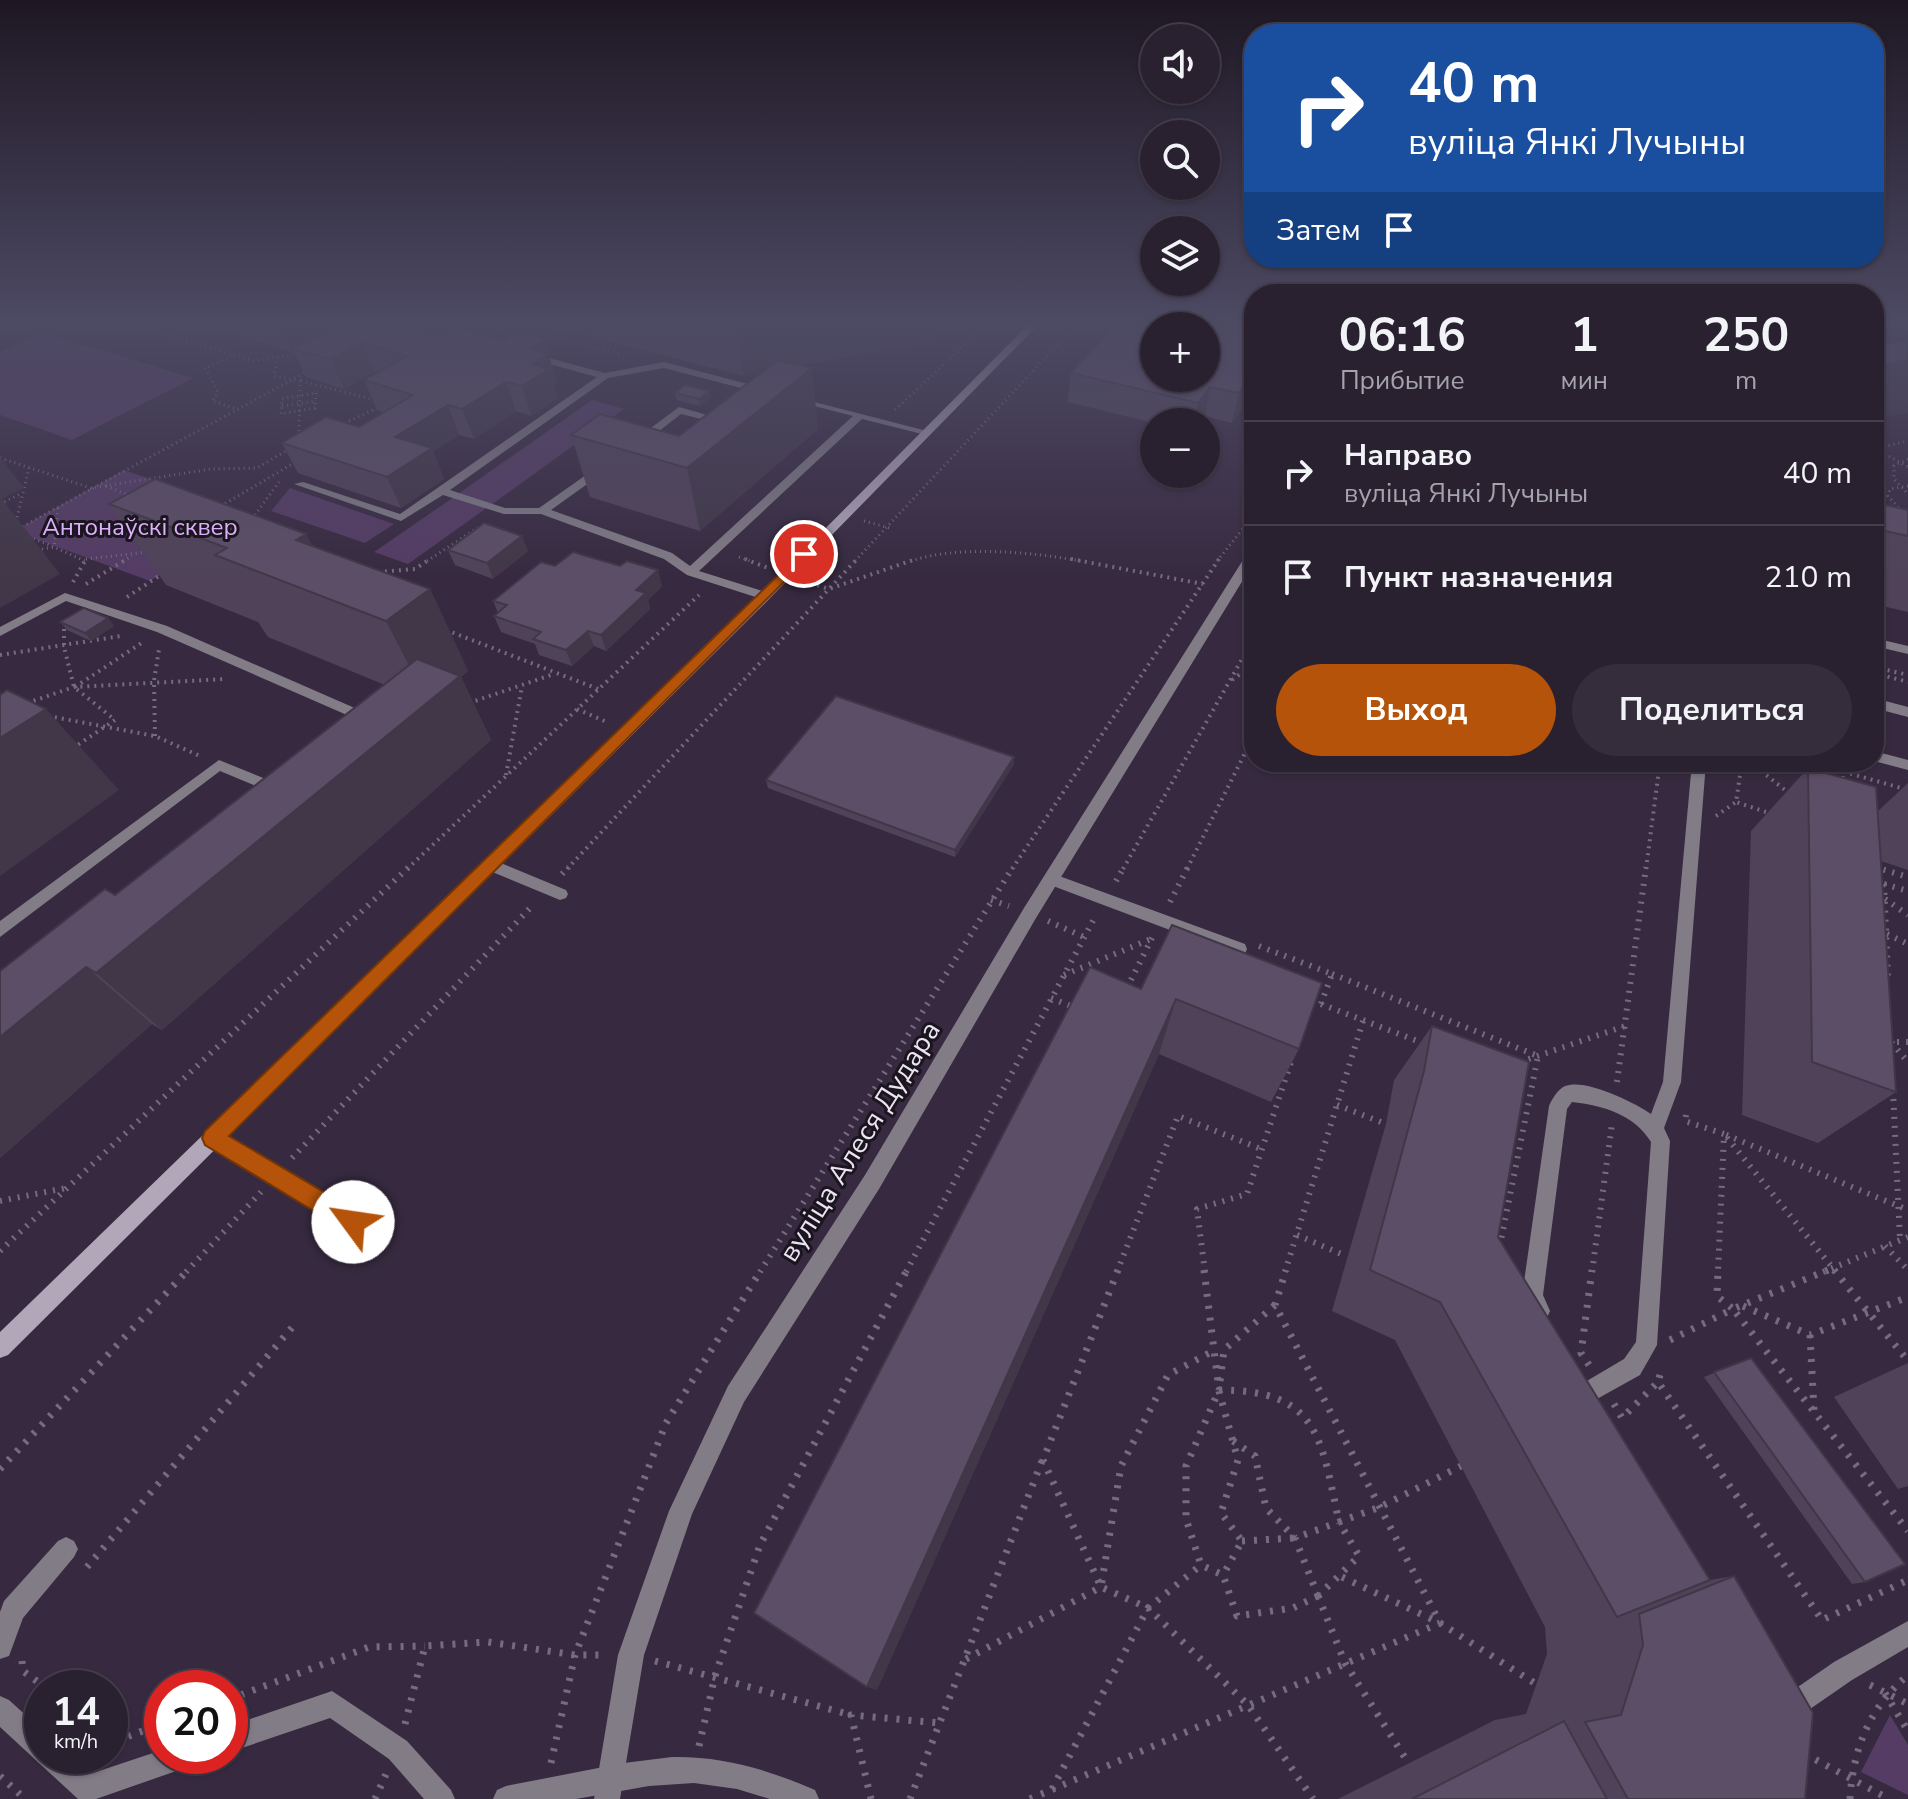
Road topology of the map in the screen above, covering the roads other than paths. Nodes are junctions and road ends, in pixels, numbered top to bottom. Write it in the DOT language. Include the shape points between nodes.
graph roads {
  1 [pos="557,410"];
  2 [pos="840,410"];
  3 [pos="948,410"];
  4 [pos="860,415"];
  5 [pos="926,432"];
  6 [pos="624,453"];
  7 [pos="299,484"];
  8 [pos="442,491"];
  9 [pos="542,511"];
  10 [pos="1244,568"];
  11 [pos="691,572"];
  12 [pos="765,596"];
  13 [pos="0,632"];
  14 [pos="1884,644"];
  15 [pos="1908,650"];
  16 [pos="1884,706"];
  17 [pos="1908,712"];
  18 [pos="379,724"];
  19 [pos="1884,759"];
  20 [pos="1908,765"];
  21 [pos="1698,772"];
  22 [pos="288,794"];
  23 [pos="491,865"];
  24 [pos="1051,879"];
  25 [pos="560,894"];
  26 [pos="0,930"];
  27 [pos="1239,949"];
  28 [pos="1655,1127"];
  29 [pos="212,1138"];
  30 [pos="353,1222"];
  31 [pos="1553,1333"];
  32 [pos="5,1335"];
  33 [pos="1574,1369"];
  34 [pos="1588,1393"];
  35 [pos="1604,1420"];
  36 [pos="66,1549"];
  37 [pos="1908,1633"];
  38 [pos="10,1648"];
  39 [pos="0,1709"];
  40 [pos="24,1731"];
  41 [pos="248,1733"];
  42 [pos="1792,1747"];
  43 [pos="144,1769"];
  44 [pos="70,1774"];
  45 [pos="608,1789"];
  46 [pos="442,1799"];
  47 [pos="506,1799"];
  48 [pos="806,1799"];
  1 -- 8 [label="street"];
  2 -- 4 [label="street"];
  3 -- 5 [label="main road"];
  4 -- 5 [label="street"];
  4 -- 11 [label="street"];
  5 -- 12 [label="main road"];
  6 -- 6 [label="street" via="688,471 741,426 679,410"];
  6 -- 9 [label="street"];
  7 -- 8 [label="street" via="401,518"];
  8 -- 9 [label="street" via="504,511"];
  9 -- 11 [label="street" via="668,556"];
  10 -- 24 [label="street, вуліца Алеся Дудара"];
  11 -- 12 [label="street"];
  12 -- 23 [label="main road"];
  13 -- 18 [label="street" via="65,597 162,629"];
  14 -- 15 [label="street"];
  16 -- 17 [label="street"];
  19 -- 20 [label="street"];
  21 -- 28 [label="street" via="1672,1082"];
  22 -- 26 [label="street" via="219,765"];
  23 -- 25 [label="street"];
  23 -- 29 [label="main road"];
  24 -- 27 [label="street"];
  24 -- 45 [label="street, вуліца Алеся Дудара" via="872,1182 736,1394 681,1511 631,1655"];
  28 -- 31 [label="street" via="1590,1095 1568,1093 1558,1106 1532,1296"];
  28 -- 34 [label="street" via="1661,1141 1646,1345 1632,1367"];
  29 -- 30 [label="street"];
  29 -- 32 [label="main road"];
  33 -- 34 [label="street"];
  34 -- 35 [label="street"];
  36 -- 38 [label="street" via="13,1610"];
  37 -- 42 [label="street" via="1775,1708"];
  39 -- 40 [label="street"];
  41 -- 46 [label="street" via="332,1704 398,1750"];
  43 -- 44 [label="street" via="86,1789"];
  45 -- 47 [label="street"];
  45 -- 48 [label="street" via="694,1770 769,1785"];
}
